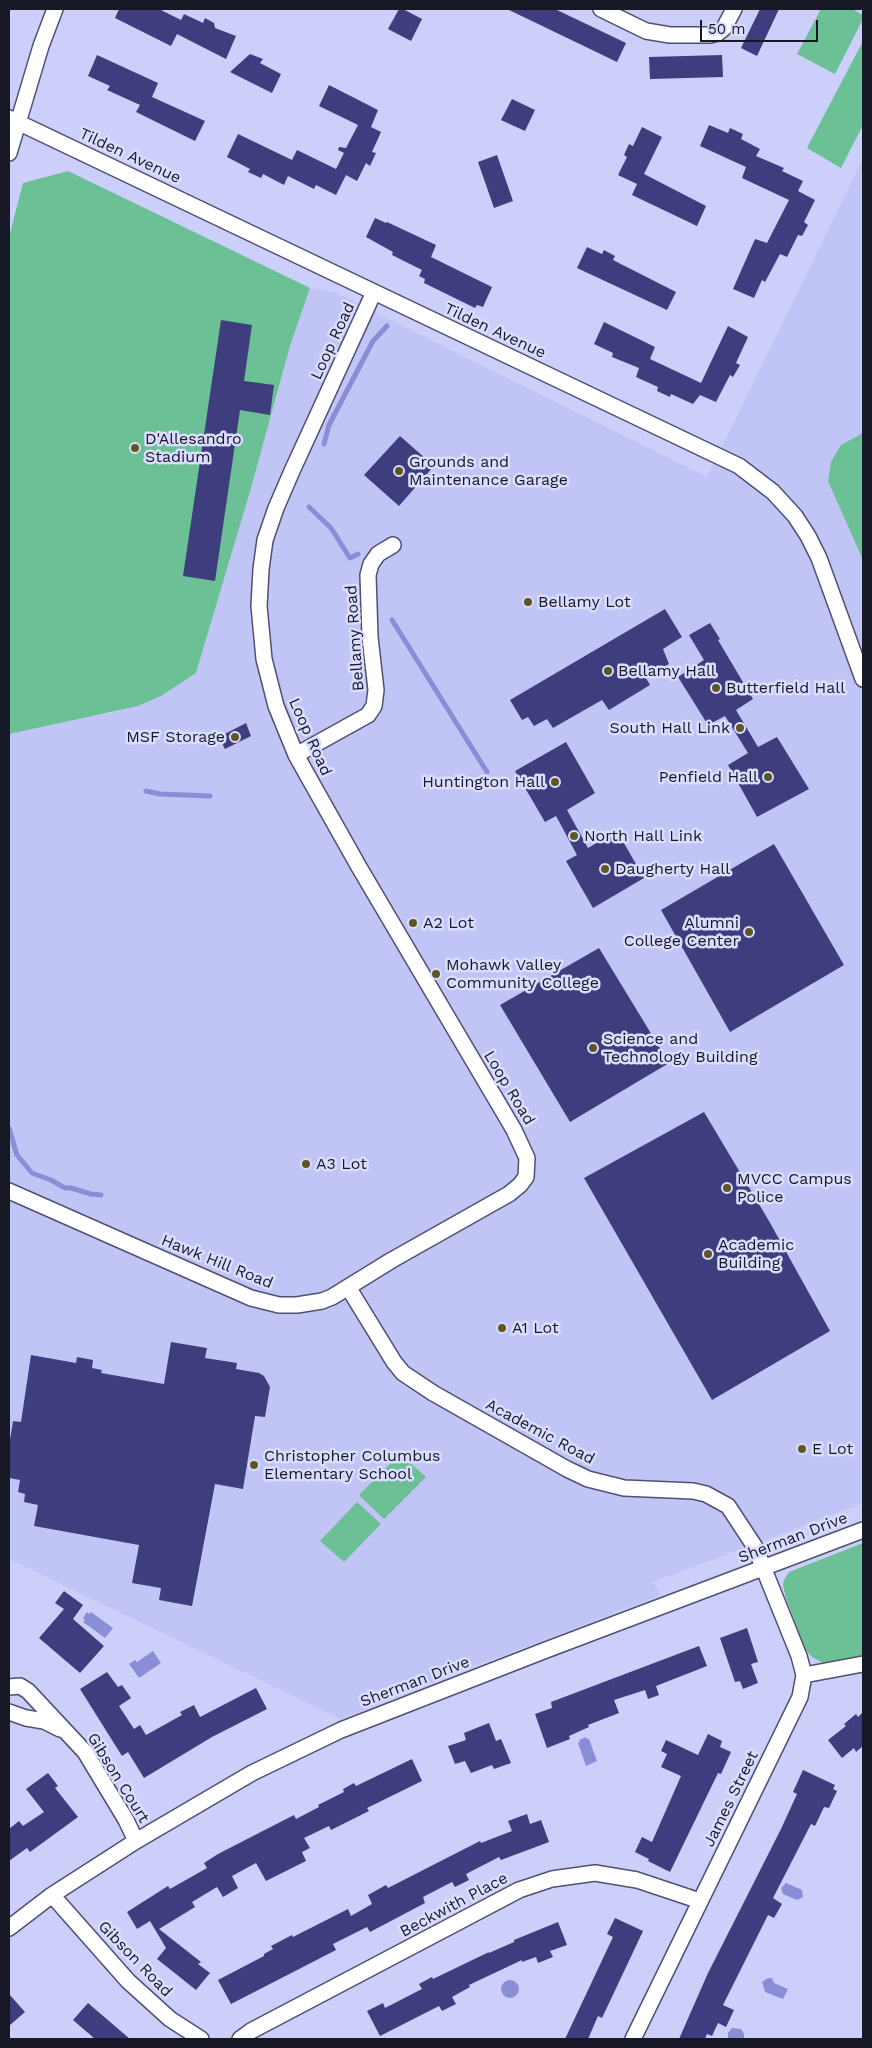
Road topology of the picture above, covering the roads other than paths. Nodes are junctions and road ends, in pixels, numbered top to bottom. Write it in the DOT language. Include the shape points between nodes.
graph roads {
  1 [pos="55,9"];
  2 [pos="601,9"];
  3 [pos="734,9"];
  4 [pos="13,120"];
  5 [pos="9,153"];
  6 [pos="374,292"];
  7 [pos="393,545"];
  8 [pos="863,679"];
  9 [pos="296,755"];
  10 [pos="528,1165"];
  11 [pos="9,1191"];
  12 [pos="348,1287"];
  13 [pos="863,1530"];
  14 [pos="763,1568"];
  15 [pos="863,1664"];
  16 [pos="804,1675"];
  17 [pos="9,1687"];
  18 [pos="9,1712"];
  19 [pos="70,1734"];
  20 [pos="136,1841"];
  21 [pos="52,1895"];
  22 [pos="700,1901"];
  23 [pos="9,1928"];
  24 [pos="201,2039"];
  25 [pos="240,2039"];
  26 [pos="633,2039"];
  1 -- 4 [label="street"];
  2 -- 3 [label="street" via="646,32 677,35 718,33"];
  4 -- 5 [label="street"];
  4 -- 6 [label="street, Tilden Avenue"];
  6 -- 8 [label="street, Tilden Avenue" via="740,466 795,516 808,536"];
  6 -- 9 [label="street, Loop Road" via="292,471 265,540 259,606 264,659 276,706"];
  7 -- 9 [label="street, Bellamy Road" via="378,554 368,575 376,690 374,706 368,715"];
  9 -- 10 [label="street, Loop Road" via="514,1130"];
  10 -- 12 [label="street, Hawk Hill Road" via="524,1182 509,1194"];
  11 -- 12 [label="street, Hawk Hill Road" via="265,1302 309,1304 332,1297"];
  12 -- 14 [label="street, Academic Road" via="394,1362 413,1380 588,1479 624,1488 706,1494 720,1501 738,1518"];
  13 -- 14 [label="street, Sherman Drive"];
  14 -- 16 [label="street, James Street"];
  14 -- 20 [label="street, Sherman Drive" via="341,1730 252,1773"];
  15 -- 16 [label="street"];
  16 -- 22 [label="street, James Street" via="800,1697"];
  17 -- 19 [label="street, Gibson Court" via="20,1686 28,1691"];
  18 -- 19 [label="street, Gibson Court" via="44,1721"];
  19 -- 20 [label="street, Gibson Court" via="85,1752"];
  20 -- 21 [label="street, Sherman Drive"];
  21 -- 23 [label="street, Sherman Drive"];
  21 -- 24 [label="street, Gibson Road" via="128,1981 170,2019"];
  22 -- 25 [label="street, Beckwith Place" via="638,1880 595,1873 552,1879 519,1890"];
  22 -- 26 [label="street, James Street"];
}
